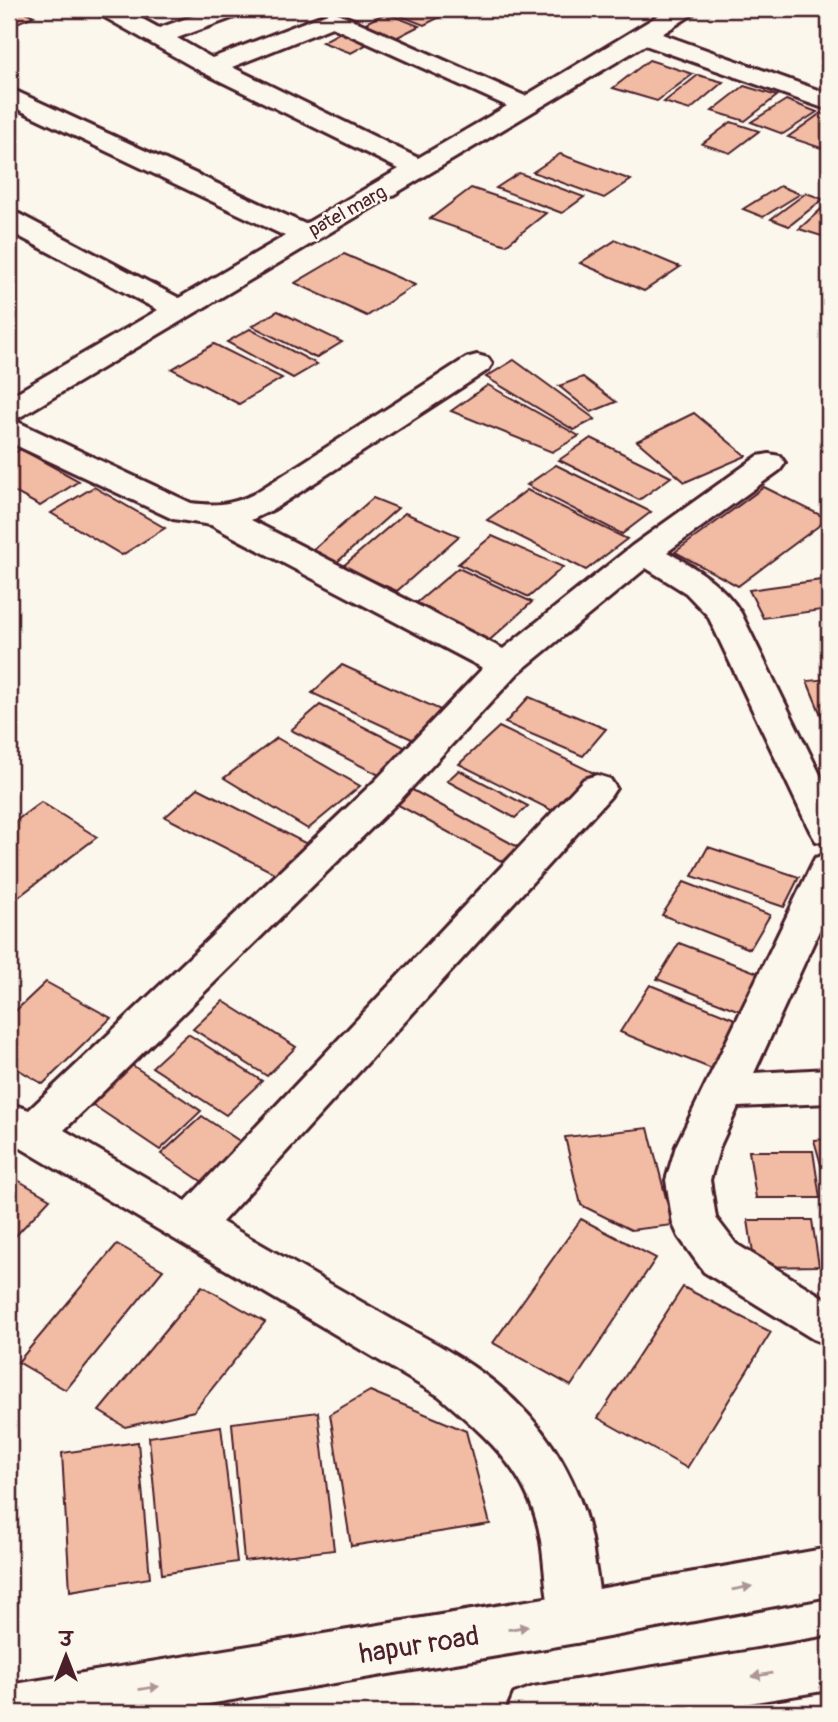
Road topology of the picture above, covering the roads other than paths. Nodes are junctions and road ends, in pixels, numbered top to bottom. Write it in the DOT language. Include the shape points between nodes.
graph roads {
  1 [pos="107,9"];
  2 [pos="235,9"];
  3 [pos="377,9"];
  4 [pos="685,9"];
  5 [pos="346,24"];
  6 [pos="644,36"];
  7 [pos="157,37"];
  8 [pos="211,67"];
  9 [pos="9,96"];
  10 [pos="829,102"];
  11 [pos="527,106"];
  12 [pos="420,169"];
  13 [pos="9,220"];
  14 [pos="304,234"];
  15 [pos="180,310"];
  16 [pos="477,364"];
  17 [pos="9,410"];
  18 [pos="9,430"];
  19 [pos="769,463"];
  20 [pos="219,516"];
  21 [pos="644,553"];
  22 [pos="506,664"];
  23 [pos="597,788"];
  24 [pos="829,831"];
  25 [pos="829,868"];
  26 [pos="829,1086"];
  27 [pos="723,1091"];
  28 [pos="20,1127"];
  29 [pos="190,1226"];
  30 [pos="829,1325"];
  31 [pos="829,1572"];
  32 [pos="576,1619"];
  33 [pos="829,1664"];
  34 [pos="9,1711"];
  35 [pos="533,1713"];
  1 -- 7 [label="street"];
  2 -- 7 [label="street"];
  3 -- 5 [label="street"];
  4 -- 6 [label="street, patel marg"];
  5 -- 8 [label="street" via="333,18"];
  5 -- 11 [label="street"];
  6 -- 10 [label="street"];
  6 -- 11 [label="street, patel marg"];
  7 -- 8 [label="street"];
  8 -- 12 [label="street"];
  9 -- 14 [label="street"];
  11 -- 12 [label="street, patel marg"];
  12 -- 14 [label="street, patel marg"];
  13 -- 15 [label="street"];
  14 -- 15 [label="street, patel marg"];
  15 -- 17 [label="street, patel marg"];
  16 -- 20 [label="street" via="263,502"];
  18 -- 20 [label="street" via="184,512"];
  19 -- 21 [label="street"];
  20 -- 22 [label="street"];
  21 -- 22 [label="street"];
  21 -- 24 [label="street" via="694,581 712,595 724,613"];
  22 -- 28 [label="street" via="388,789"];
  23 -- 29 [label="street"];
  25 -- 27 [label="street"];
  26 -- 27 [label="street"];
  27 -- 30 [label="street" via="688,1180 695,1224 720,1258"];
  28 -- 29 [label="street"];
  29 -- 32 [label="street" via="456,1381 507,1424 541,1465 562,1517"];
  32 -- 31 [label="street, hapur road, one-way"];
  34 -- 32 [label="street, hapur road, one-way"];
  33 -- 35 [label="street, one-way"];
}
